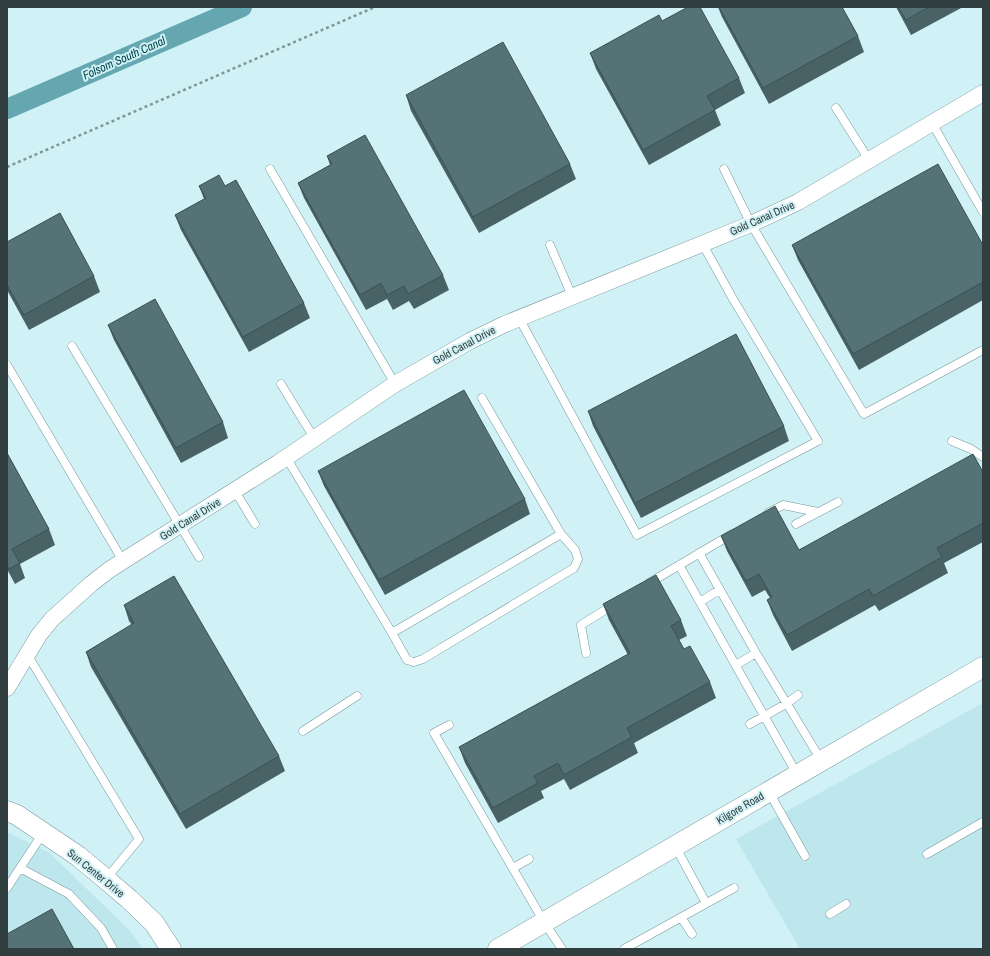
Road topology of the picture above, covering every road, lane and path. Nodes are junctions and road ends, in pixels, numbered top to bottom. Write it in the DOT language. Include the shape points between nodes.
graph roads {
  1 [pos="375,7"];
  2 [pos="982,96"];
  3 [pos="836,108"];
  4 [pos="932,123"];
  5 [pos="869,160"];
  6 [pos="7,167"];
  7 [pos="270,169"];
  8 [pos="724,169"];
  9 [pos="983,212"];
  10 [pos="751,224"];
  11 [pos="702,243"];
  12 [pos="550,245"];
  13 [pos="572,296"];
  14 [pos="519,318"];
  15 [pos="72,346"];
  16 [pos="983,350"];
  17 [pos="7,365"];
  18 [pos="281,384"];
  19 [pos="395,384"];
  20 [pos="482,398"];
  21 [pos="314,438"];
  22 [pos="952,441"];
  23 [pos="286,457"];
  24 [pos="983,457"];
  25 [pos="235,491"];
  26 [pos="838,502"];
  27 [pos="818,512"];
  28 [pos="764,516"];
  29 [pos="255,524"];
  30 [pos="796,524"];
  31 [pos="180,525"];
  32 [pos="738,531"];
  33 [pos="561,534"];
  34 [pos="699,553"];
  35 [pos="199,557"];
  36 [pos="123,561"];
  37 [pos="678,565"];
  38 [pos="640,589"];
  39 [pos="719,590"];
  40 [pos="620,601"];
  41 [pos="700,602"];
  42 [pos="392,633"];
  43 [pos="586,653"];
  44 [pos="756,653"];
  45 [pos="28,654"];
  46 [pos="736,665"];
  47 [pos="983,668"];
  48 [pos="7,688"];
  49 [pos="798,695"];
  50 [pos="357,696"];
  51 [pos="786,704"];
  52 [pos="764,716"];
  53 [pos="750,724"];
  54 [pos="448,725"];
  55 [pos="303,731"];
  56 [pos="821,761"];
  57 [pos="797,775"];
  58 [pos="769,791"];
  59 [pos="7,811"];
  60 [pos="983,822"];
  61 [pos="43,833"];
  62 [pos="675,846"];
  63 [pos="927,854"];
  64 [pos="804,856"];
  65 [pos="529,859"];
  66 [pos="20,868"];
  67 [pos="513,868"];
  68 [pos="106,879"];
  69 [pos="7,888"];
  70 [pos="734,888"];
  71 [pos="706,903"];
  72 [pos="846,904"];
  73 [pos="830,914"];
  74 [pos="681,917"];
  75 [pos="544,922"];
  76 [pos="692,934"];
  77 [pos="634,947"];
  78 [pos="113,949"];
  79 [pos="171,949"];
  80 [pos="498,949"];
  81 [pos="562,949"];
  82 [pos="624,949"];
  1 -- 6 [label="path"];
  2 -- 4 [label="street, Gold Canal Drive"];
  3 -- 5 [label="lane"];
  4 -- 5 [label="street, Gold Canal Drive"];
  4 -- 9 [label="lane"];
  5 -- 10 [label="street, Gold Canal Drive" via="798,202"];
  7 -- 19 [label="lane"];
  8 -- 10 [label="lane"];
  10 -- 11 [label="street, Gold Canal Drive"];
  10 -- 16 [label="lane" via="864,414"];
  11 -- 13 [label="street, Gold Canal Drive"];
  11 -- 14 [label="lane" via="818,441 637,535"];
  12 -- 13 [label="lane"];
  13 -- 14 [label="street, Gold Canal Drive"];
  14 -- 19 [label="street, Gold Canal Drive" via="470,341"];
  15 -- 31 [label="lane"];
  17 -- 36 [label="lane"];
  18 -- 21 [label="lane"];
  19 -- 21 [label="street, Gold Canal Drive"];
  20 -- 33 [label="lane"];
  21 -- 23 [label="street, Gold Canal Drive"];
  22 -- 24 [label="lane"];
  23 -- 25 [label="street, Gold Canal Drive"];
  23 -- 42 [label="lane"];
  25 -- 29 [label="lane"];
  25 -- 31 [label="street, Gold Canal Drive"];
  26 -- 27 [label="lane"];
  27 -- 28 [label="lane" via="783,505"];
  27 -- 30 [label="lane"];
  31 -- 35 [label="lane"];
  31 -- 36 [label="street, Gold Canal Drive"];
  32 -- 34 [label="lane"];
  33 -- 42 [label="lane"];
  33 -- 42 [label="lane" via="575,550 578,559 574,568 422,659 414,662 407,660"];
  34 -- 37 [label="lane"];
  34 -- 39 [label="lane"];
  36 -- 45 [label="street, Gold Canal Drive" via="91,584 52,619"];
  37 -- 38 [label="lane"];
  37 -- 41 [label="lane"];
  39 -- 41 [label="lane"];
  39 -- 44 [label="lane"];
  40 -- 43 [label="lane" via="581,625"];
  41 -- 46 [label="lane"];
  44 -- 46 [label="lane"];
  44 -- 51 [label="lane"];
  45 -- 48 [label="street, Gold Canal Drive"];
  45 -- 68 [label="lane" via="139,839"];
  46 -- 52 [label="lane"];
  47 -- 56 [label="street, Kilgore Road"];
  49 -- 51 [label="lane"];
  50 -- 55 [label="lane"];
  51 -- 52 [label="lane"];
  51 -- 56 [label="lane"];
  52 -- 53 [label="lane"];
  52 -- 57 [label="lane"];
  54 -- 67 [label="lane" via="434,732"];
  56 -- 57 [label="street, Kilgore Road"];
  57 -- 58 [label="street, Kilgore Road"];
  58 -- 62 [label="street, Kilgore Road"];
  58 -- 64 [label="lane"];
  59 -- 61 [label="street, Sun Center Drive"];
  60 -- 63 [label="lane"];
  61 -- 66 [label="lane"];
  61 -- 68 [label="street, Sun Center Drive" via="78,856"];
  62 -- 71 [label="lane"];
  62 -- 75 [label="street, Kilgore Road"];
  65 -- 67 [label="lane"];
  66 -- 69 [label="lane"];
  66 -- 78 [label="lane" via="69,894 101,928"];
  67 -- 75 [label="lane"];
  68 -- 79 [label="street, Sun Center Drive" via="154,923"];
  70 -- 71 [label="lane"];
  71 -- 74 [label="lane"];
  72 -- 73 [label="lane"];
  74 -- 76 [label="lane"];
  74 -- 77 [label="lane"];
  75 -- 80 [label="street, Kilgore Road"];
  75 -- 81 [label="lane"];
  77 -- 82 [label="lane"];
}
